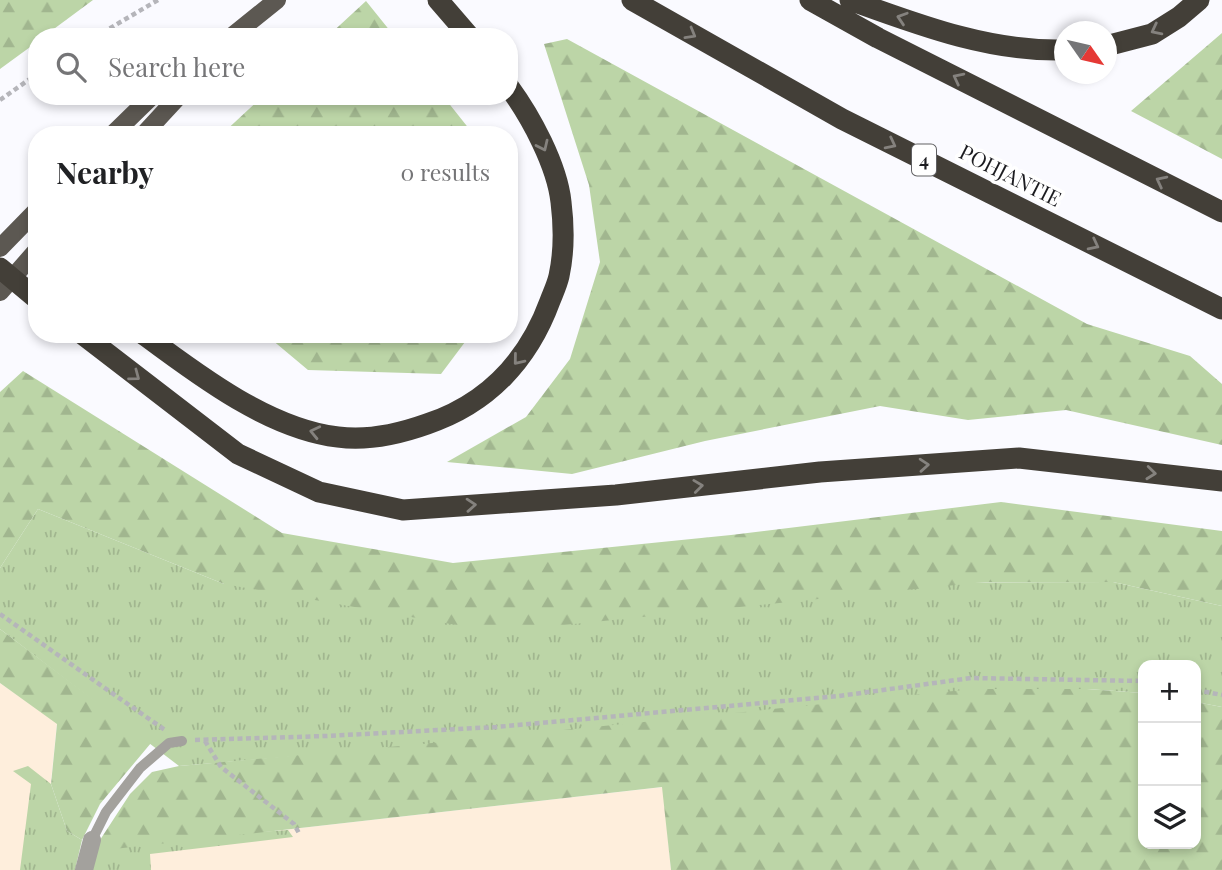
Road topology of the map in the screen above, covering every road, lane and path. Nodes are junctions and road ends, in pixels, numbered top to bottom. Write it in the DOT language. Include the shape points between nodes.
graph roads {
  1 [pos="158,0"];
  2 [pos="277,0"];
  3 [pos="438,0"];
  4 [pos="632,0"];
  5 [pos="810,0"];
  6 [pos="850,0"];
  7 [pos="1199,0"];
  8 [pos="111,28"];
  9 [pos="243,28"];
  10 [pos="462,28"];
  11 [pos="1117,43"];
  12 [pos="1054,50"];
  13 [pos="28,80"];
  14 [pos="0,100"];
  15 [pos="518,102"];
  16 [pos="143,105"];
  17 [pos="171,105"];
  18 [pos="121,126"];
  19 [pos="151,126"];
  20 [pos="1222,212"];
  21 [pos="28,219"];
  22 [pos="0,248"];
  23 [pos="28,258"];
  24 [pos="4,279"];
  25 [pos="28,294"];
  26 [pos="1222,309"];
  27 [pos="94,343"];
  28 [pos="156,343"];
  29 [pos="1222,481"];
  30 [pos="0,614"];
  31 [pos="1138,681"];
  32 [pos="1201,691"];
  33 [pos="1222,695"];
  34 [pos="204,740"];
  35 [pos="182,741"];
  36 [pos="300,835"];
  37 [pos="92,840"];
  38 [pos="84,870"];
  1 -- 8 [label="path"];
  2 -- 9 [label="main road"];
  3 -- 10 [label="highway"];
  4 -- 26 [label="highway, POHJANTIE / 4, one-way" via="842,119"];
  20 -- 5 [label="highway, one-way"];
  12 -- 6 [label="highway, one-way" via="976,41"];
  7 -- 11 [label="highway, one-way" via="1152,33"];
  13 -- 14 [label="path"];
  15 -- 28 [label="highway, one-way" via="554,169 563,240 559,277 524,355 479,398 447,418 402,433 339,438 306,431 247,405"];
  16 -- 18 [label="main road"];
  17 -- 19 [label="main road"];
  21 -- 22 [label="main road"];
  23 -- 24 [label="main road"];
  24 -- 25 [label="highway"];
  27 -- 29 [label="highway, one-way" via="238,454 318,492 403,510 1019,458"];
  30 -- 35 [label="path"];
  31 -- 34 [label="path" via="971,678 839,696 496,727"];
  32 -- 33 [label="path"];
  34 -- 35 [label="path"];
  34 -- 36 [label="path" via="221,767 294,824"];
  35 -- 37 [label="lane" via="169,743 140,768 106,812"];
  37 -- 38 [label="street"];
}
